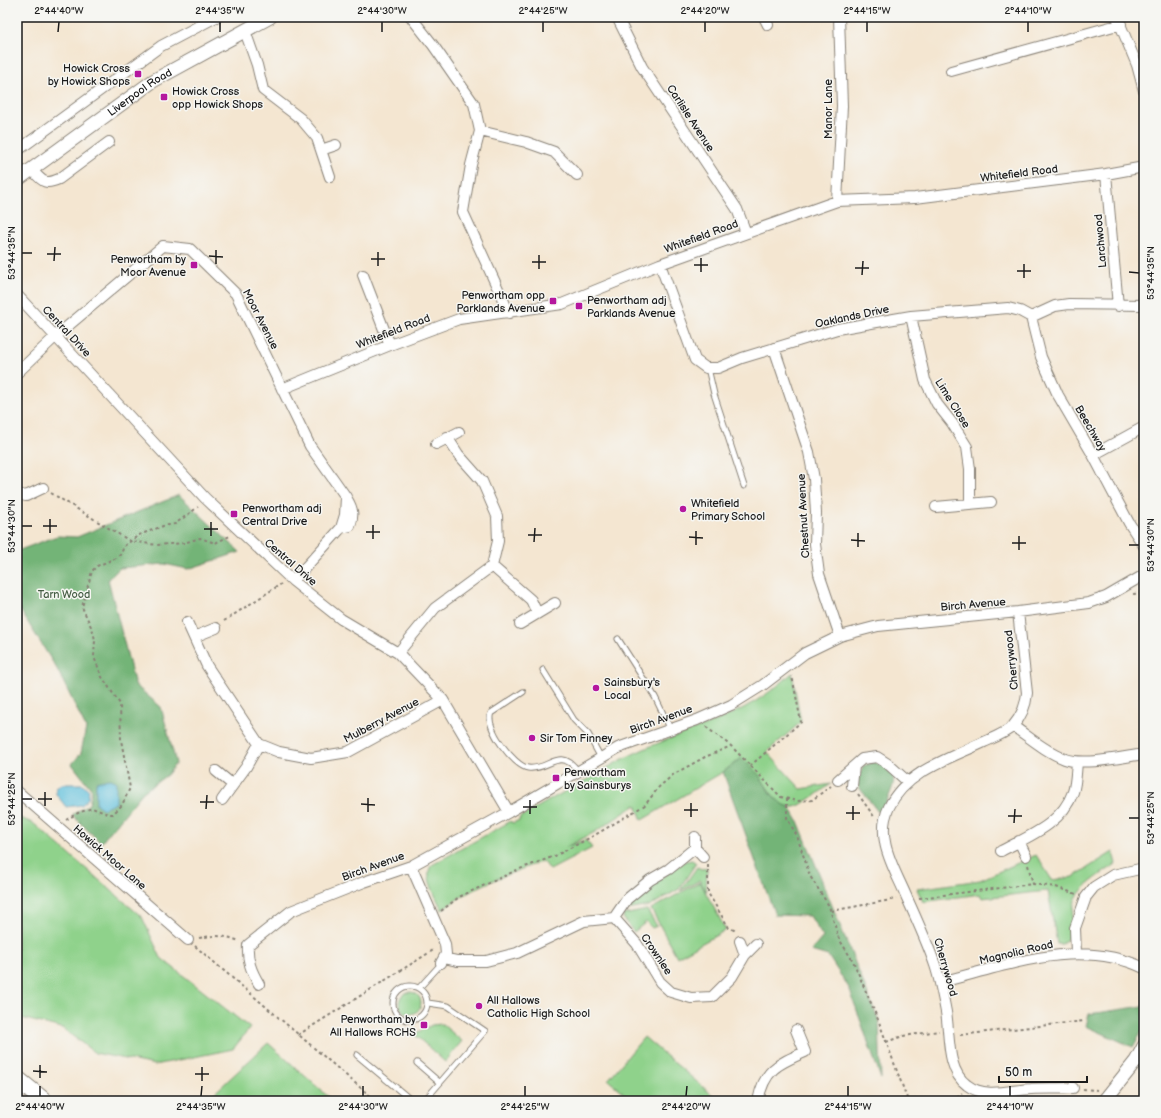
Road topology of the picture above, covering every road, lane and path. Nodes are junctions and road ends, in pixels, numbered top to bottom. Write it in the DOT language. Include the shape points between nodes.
graph roads {
  1 [pos="216,17"];
  2 [pos="270,17"];
  3 [pos="411,17"];
  4 [pos="617,17"];
  5 [pos="839,17"];
  6 [pos="1119,21"];
  7 [pos="245,31"];
  8 [pos="951,71"];
  9 [pos="1144,91"];
  10 [pos="480,131"];
  11 [pos="109,142"];
  12 [pos="336,145"];
  13 [pos="17,150"];
  14 [pos="321,150"];
  15 [pos="1144,167"];
  16 [pos="31,169"];
  17 [pos="1106,174"];
  18 [pos="577,175"];
  19 [pos="330,177"];
  20 [pos="17,180"];
  21 [pos="837,201"];
  22 [pos="746,232"];
  23 [pos="660,264"];
  24 [pos="364,275"];
  25 [pos="17,295"];
  26 [pos="1144,305"];
  27 [pos="1118,306"];
  28 [pos="509,313"];
  29 [pos="911,316"];
  30 [pos="1031,317"];
  31 [pos="56,336"];
  32 [pos="390,345"];
  33 [pos="774,348"];
  34 [pos="708,368"];
  35 [pos="17,373"];
  36 [pos="282,389"];
  37 [pos="1144,427"];
  38 [pos="460,432"];
  39 [pos="447,437"];
  40 [pos="436,444"];
  41 [pos="1094,455"];
  42 [pos="744,486"];
  43 [pos="42,488"];
  44 [pos="17,494"];
  45 [pos="205,498"];
  46 [pos="991,502"];
  47 [pos="970,503"];
  48 [pos="936,507"];
  49 [pos="237,530"];
  50 [pos="130,541"];
  51 [pos="1144,546"];
  52 [pos="492,566"];
  53 [pos="1144,575"];
  54 [pos="291,580"];
  55 [pos="555,603"];
  56 [pos="1018,612"];
  57 [pos="537,613"];
  58 [pos="187,622"];
  59 [pos="520,624"];
  60 [pos="216,628"];
  61 [pos="840,636"];
  62 [pos="194,637"];
  63 [pos="618,639"];
  64 [pos="398,654"];
  65 [pos="790,664"];
  66 [pos="543,670"];
  67 [pos="523,692"];
  68 [pos="443,700"];
  69 [pos="697,720"];
  70 [pos="1012,726"];
  71 [pos="670,728"];
  72 [pos="259,744"];
  73 [pos="730,746"];
  74 [pos="1144,754"];
  75 [pos="601,758"];
  76 [pos="1077,762"];
  77 [pos="750,766"];
  78 [pos="854,766"];
  79 [pos="216,771"];
  80 [pos="578,771"];
  81 [pos="838,780"];
  82 [pos="908,782"];
  83 [pos="233,785"];
  84 [pos="852,786"];
  85 [pos="17,791"];
  86 [pos="787,798"];
  87 [pos="222,800"];
  88 [pos="509,812"];
  89 [pos="57,826"];
  90 [pos="883,830"];
  91 [pos="695,837"];
  92 [pos="1019,841"];
  93 [pos="695,848"];
  94 [pos="1001,851"];
  95 [pos="1026,856"];
  96 [pos="703,857"];
  97 [pos="411,866"];
  98 [pos="1144,868"];
  99 [pos="1033,884"];
  100 [pos="1086,897"];
  101 [pos="908,899"];
  102 [pos="830,911"];
  103 [pos="434,917"];
  104 [pos="614,918"];
  105 [pos="188,940"];
  106 [pos="740,941"];
  107 [pos="445,944"];
  108 [pos="756,944"];
  109 [pos="248,945"];
  110 [pos="1076,953"];
  111 [pos="745,955"];
  112 [pos="442,961"];
  113 [pos="1144,968"];
  114 [pos="941,982"];
  115 [pos="259,984"];
  116 [pos="419,988"];
  117 [pos="428,1003"];
  118 [pos="1084,1021"];
  119 [pos="796,1030"];
  120 [pos="948,1033"];
  121 [pos="298,1035"];
  122 [pos="886,1042"];
  123 [pos="1144,1046"];
  124 [pos="357,1055"];
  125 [pos="417,1062"];
  126 [pos="1140,1063"];
  127 [pos="17,1079"];
  128 [pos="439,1082"];
  129 [pos="1073,1088"];
  130 [pos="1108,1096"];
  131 [pos="44,1101"];
  132 [pos="376,1101"];
  133 [pos="412,1101"];
  134 [pos="424,1101"];
  135 [pos="758,1101"];
  136 [pos="908,1101"];
  1 -- 13 [label="street" via="161,46"];
  2 -- 7 [label="street, Liverpool Road"];
  3 -- 10 [label="street" via="474,104"];
  4 -- 22 [label="street, Carlisle Avenue" via="642,67 737,209"];
  5 -- 21 [label="street, Manor Lane" via="842,106"];
  6 -- 8 [label="street"];
  6 -- 9 [label="street" via="1137,65"];
  7 -- 14 [label="street" via="263,90 301,119 317,138"];
  7 -- 16 [label="street, Liverpool Road" via="153,81"];
  10 -- 18 [label="street" via="554,152"];
  10 -- 28 [label="street" via="463,212"];
  11 -- 16 [label="street" via="50,184 44,182"];
  12 -- 14 [label="street"];
  14 -- 19 [label="street"];
  15 -- 17 [label="street, Whitefield Road"];
  16 -- 20 [label="street, Liverpool Road"];
  17 -- 21 [label="street, Whitefield Road" via="915,198"];
  17 -- 27 [label="street, Larchwood"];
  21 -- 22 [label="street, Whitefield Road"];
  22 -- 23 [label="street, Whitefield Road"];
  23 -- 28 [label="street, Whitefield Road" via="562,304"];
  23 -- 34 [label="street" via="696,360"];
  24 -- 32 [label="street"];
  25 -- 31 [label="street, Central Drive"];
  26 -- 27 [label="street"];
  27 -- 30 [label="street" via="1069,304 1055,306"];
  28 -- 32 [label="street, Whitefield Road" via="459,319"];
  29 -- 30 [label="street, Oaklands Drive" via="1008,308 1020,310"];
  29 -- 33 [label="street, Oaklands Drive" via="837,329"];
  29 -- 47 [label="street, Lime Close" via="925,380 937,404 966,447 970,469"];
  30 -- 41 [label="street, Beechway" via="1041,357 1058,395"];
  31 -- 35 [label="street, Moor Avenue"];
  31 -- 36 [label="street, Moor Avenue" via="164,246 190,248 236,294"];
  31 -- 45 [label="street, Central Drive"];
  32 -- 36 [label="street, Whitefield Road"];
  33 -- 34 [label="street, Oaklands Drive" via="718,368"];
  33 -- 61 [label="street, Chestnut Avenue" via="809,452 814,479 815,544 819,574"];
  34 -- 42 [label="lane"];
  36 -- 54 [label="street, Moor Avenue" via="310,446 352,507 353,516 350,526 341,528"];
  37 -- 41 [label="street"];
  38 -- 39 [label="street"];
  39 -- 40 [label="street"];
  39 -- 52 [label="street" via="482,481 497,516 498,541"];
  41 -- 51 [label="street, Beechway" via="1129,523"];
  43 -- 44 [label="street" via="26,496"];
  43 -- 50 [label="path"];
  45 -- 49 [label="street, Central Drive"];
  45 -- 50 [label="path" via="197,508 175,524 163,526"];
  46 -- 47 [label="street"];
  47 -- 48 [label="street"];
  49 -- 50 [label="path" via="215,543 200,538 184,543 157,545"];
  49 -- 54 [label="street, Central Drive"];
  50 -- 89 [label="path" via="124,546 121,554 92,571 82,607 94,636 94,657 102,677 120,704 121,740 130,788 122,805 113,814 92,808"];
  52 -- 57 [label="street" via="531,600"];
  52 -- 64 [label="street" via="434,608"];
  53 -- 56 [label="street, Birch Avenue" via="1106,597 1089,603"];
  54 -- 60 [label="path" via="226,619"];
  54 -- 64 [label="street, Central Drive" via="341,620"];
  55 -- 57 [label="street"];
  56 -- 61 [label="street, Birch Avenue" via="878,626"];
  56 -- 70 [label="street, Cherrywood" via="1027,693 1026,702"];
  57 -- 59 [label="street"];
  58 -- 62 [label="street"];
  60 -- 62 [label="street"];
  61 -- 65 [label="street, Birch Avenue" via="805,652"];
  62 -- 72 [label="street" via="207,666"];
  63 -- 71 [label="lane" via="655,697"];
  64 -- 68 [label="street, Central Drive"];
  65 -- 69 [label="street, Birch Avenue" via="731,705"];
  65 -- 77 [label="path" via="801,722"];
  66 -- 75 [label="lane" via="574,720 588,734"];
  67 -- 80 [label="lane" via="490,713 489,722 498,738 520,766 533,768 551,761 564,760 573,764"];
  68 -- 72 [label="street, Mulberry Avenue" via="348,752 311,758 279,752"];
  68 -- 88 [label="street, Central Drive"];
  69 -- 71 [label="street, Birch Avenue"];
  69 -- 73 [label="path"];
  70 -- 76 [label="street" via="1052,753"];
  70 -- 82 [label="street, Cherrywood" via="999,735 931,767"];
  71 -- 75 [label="street, Birch Avenue" via="618,748"];
  72 -- 83 [label="street"];
  73 -- 77 [label="path"];
  73 -- 103 [label="path" via="674,774 644,805 596,835 555,856 517,870 459,897"];
  74 -- 76 [label="street"];
  75 -- 80 [label="street, Birch Avenue"];
  76 -- 92 [label="street" via="1074,791 1066,808 1049,825"];
  77 -- 86 [label="path" via="781,797"];
  78 -- 81 [label="street"];
  78 -- 82 [label="street" via="862,759 876,757"];
  78 -- 84 [label="street"];
  79 -- 83 [label="street"];
  80 -- 88 [label="street, Birch Avenue"];
  81 -- 86 [label="path" via="812,800 797,801"];
  82 -- 90 [label="street, Cherrywood" via="888,808"];
  83 -- 87 [label="street"];
  84 -- 90 [label="path"];
  85 -- 89 [label="street, Howick Moor Lane"];
  86 -- 102 [label="path" via="788,818 797,836 810,876 817,884"];
  88 -- 97 [label="street, Birch Avenue"];
  89 -- 105 [label="street, Howick Moor Lane"];
  90 -- 101 [label="street, Cherrywood" via="893,870"];
  91 -- 93 [label="street"];
  92 -- 94 [label="street"];
  92 -- 95 [label="street"];
  93 -- 96 [label="street"];
  93 -- 104 [label="street" via="627,899"];
  95 -- 99 [label="path"];
  96 -- 106 [label="path" via="709,867 708,893"];
  97 -- 103 [label="street"];
  97 -- 109 [label="street, Birch Avenue" via="291,911"];
  98 -- 100 [label="street" via="1113,875"];
  99 -- 100 [label="path" via="1056,887"];
  99 -- 101 [label="path"];
  100 -- 110 [label="street" via="1075,928"];
  101 -- 102 [label="path"];
  101 -- 114 [label="street, Cherrywood" via="928,942"];
  102 -- 122 [label="path" via="839,939 853,961"];
  103 -- 107 [label="street"];
  104 -- 111 [label="street, Crownlee" via="637,944 660,982 671,992 691,998 712,997 732,977"];
  104 -- 112 [label="street" via="584,921 517,953 486,961"];
  105 -- 109 [label="path" via="227,936"];
  105 -- 121 [label="path"];
  106 -- 111 [label="street"];
  107 -- 112 [label="street"];
  107 -- 121 [label="path"];
  108 -- 111 [label="street, Crownlee"];
  109 -- 115 [label="street" via="247,958"];
  110 -- 113 [label="street, Magnolia Road" via="1114,958"];
  110 -- 114 [label="street, Magnolia Road" via="1048,956"];
  112 -- 116 [label="lane"];
  114 -- 120 [label="street, Cherrywood"];
  116 -- 117 [label="lane"];
  116 -- 117 [label="lane" via="408,986 398,991 393,1001 395,1012 404,1019 415,1020 424,1013"];
  117 -- 128 [label="lane" via="448,1006 484,1031"];
  118 -- 120 [label="path"];
  119 -- 135 [label="street" via="805,1052 777,1066 766,1076"];
  120 -- 122 [label="path" via="903,1036"];
  120 -- 129 [label="street, Cherrywood" via="954,1068 965,1084 975,1091 993,1093"];
  121 -- 132 [label="path"];
  122 -- 136 [label="path"];
  123 -- 126 [label="street"];
  124 -- 133 [label="lane"];
  125 -- 128 [label="lane"];
  126 -- 130 [label="street"];
  127 -- 131 [label="highway"];
  128 -- 134 [label="lane"];
  129 -- 130 [label="path"];
}
